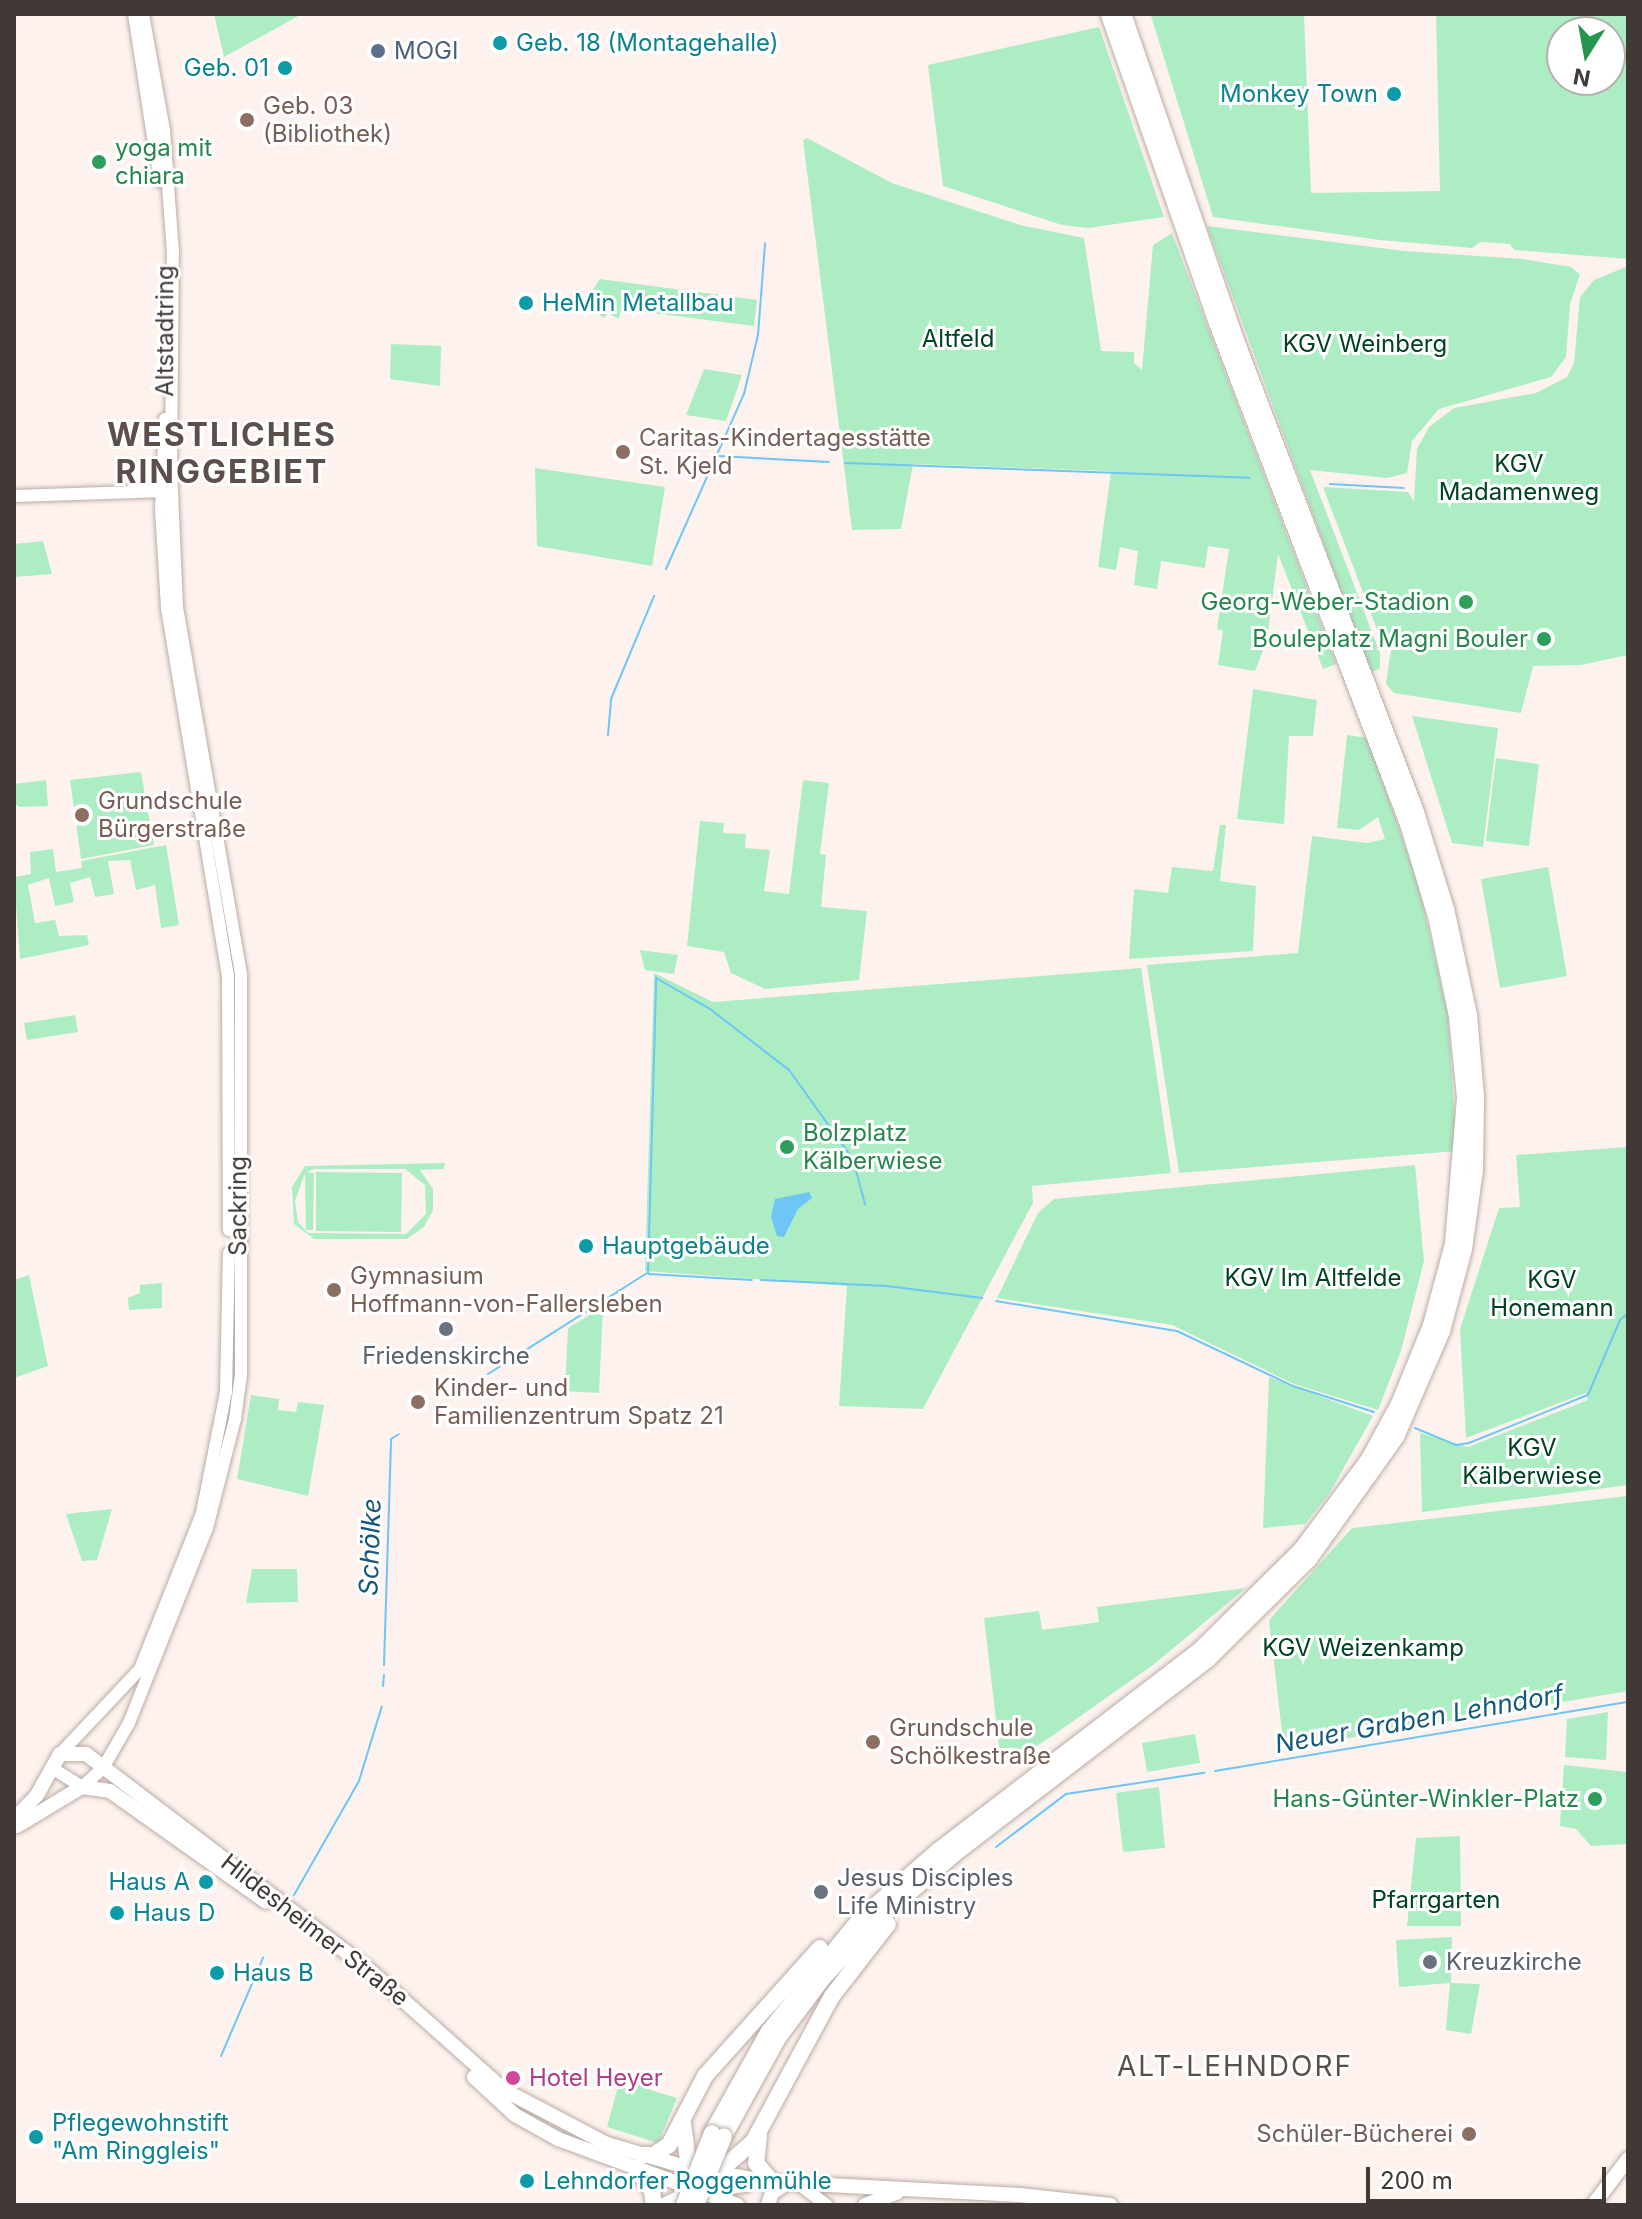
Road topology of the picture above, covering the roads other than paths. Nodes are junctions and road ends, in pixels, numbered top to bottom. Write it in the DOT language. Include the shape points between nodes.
graph roads {
  1 [pos="134,14"];
  2 [pos="143,14"];
  3 [pos="1106,14"];
  4 [pos="1125,14"];
  5 [pos="1130,55"];
  6 [pos="160,146"];
  7 [pos="167,491"];
  8 [pos="14,496"];
  9 [pos="188,706"];
  10 [pos="1469,1170"];
  11 [pos="60,1754"];
  12 [pos="52,1768"];
  13 [pos="103,1768"];
  14 [pos="82,1787"];
  15 [pos="123,1791"];
  16 [pos="20,1819"];
  17 [pos="954,1854"];
  18 [pos="860,1919"];
  19 [pos="689,2102"];
  20 [pos="761,2130"];
  21 [pos="718,2135"];
  22 [pos="1628,2159"];
  23 [pos="643,2161"];
  24 [pos="698,2182"];
  25 [pos="781,2184"];
  26 [pos="930,2190"];
  27 [pos="734,2204"];
  28 [pos="654,2205"];
  29 [pos="666,2205"];
  30 [pos="684,2205"];
  31 [pos="705,2205"];
  32 [pos="768,2205"];
  33 [pos="827,2205"];
  34 [pos="865,2205"];
  35 [pos="1110,2205"];
  36 [pos="1593,2205"];
  1 -- 6 [label="main road"];
  2 -- 6 [label="main road"];
  3 -- 5 [label="highway"];
  4 -- 5 [label="highway"];
  5 -- 10 [label="highway" via="1192,237 1434,868 1461,971 1474,1055"];
  6 -- 7 [label="main road, Altstadtring"];
  7 -- 8 [label="main road"];
  7 -- 9 [label="main road, Altstadtring" via="167,608"];
  9 -- 11 [label="main road, Sackring" via="228,975 228,1369 209,1490 140,1669"];
  9 -- 13 [label="main road, Sackring" via="241,970 241,1375 207,1528 141,1694"];
  10 -- 17 [label="highway" via="1456,1285 1427,1371 1396,1437 1342,1519 1292,1579 1208,1659"];
  10 -- 18 [label="highway" via="1445,1282 1416,1367 1369,1459 1312,1537 1200,1650 938,1851"];
  11 -- 12 [label="main road"];
  11 -- 13 [label="main road, Hildesheimer Straße" via="80,1752"];
  12 -- 14 [label="main road"];
  12 -- 16 [label="main road"];
  13 -- 14 [label="main road"];
  13 -- 15 [label="main road, Hildesheimer Straße"];
  14 -- 15 [label="main road"];
  14 -- 16 [label="main road"];
  15 -- 23 [label="main road, Hildesheimer Straße" via="374,1974 496,2091 558,2139"];
  17 -- 20 [label="highway" via="844,1979"];
  17 -- 21 [label="highway" via="873,1924 823,1978"];
  18 -- 19 [label="highway" via="839,1930 788,1982"];
  18 -- 21 [label="highway" via="769,2031"];
  19 -- 23 [label="highway" via="667,2148"];
  19 -- 24 [label="highway" via="682,2140"];
  20 -- 24 [label="highway" via="742,2155"];
  20 -- 25 [label="highway" via="756,2163"];
  21 -- 24 [label="highway, bridge"];
  21 -- 30 [label="highway, bridge"];
  22 -- 36 [label="main road"];
  23 -- 24 [label="main road, Hildesheimer Straße"];
  23 -- 28 [label="highway"];
  24 -- 25 [label="main road"];
  24 -- 27 [label="main road"];
  24 -- 29 [label="highway"];
  24 -- 31 [label="highway"];
  25 -- 26 [label="main road"];
  25 -- 32 [label="main road"];
  25 -- 33 [label="main road"];
  26 -- 34 [label="main road" via="894,2193"];
  26 -- 35 [label="main road"];
}
